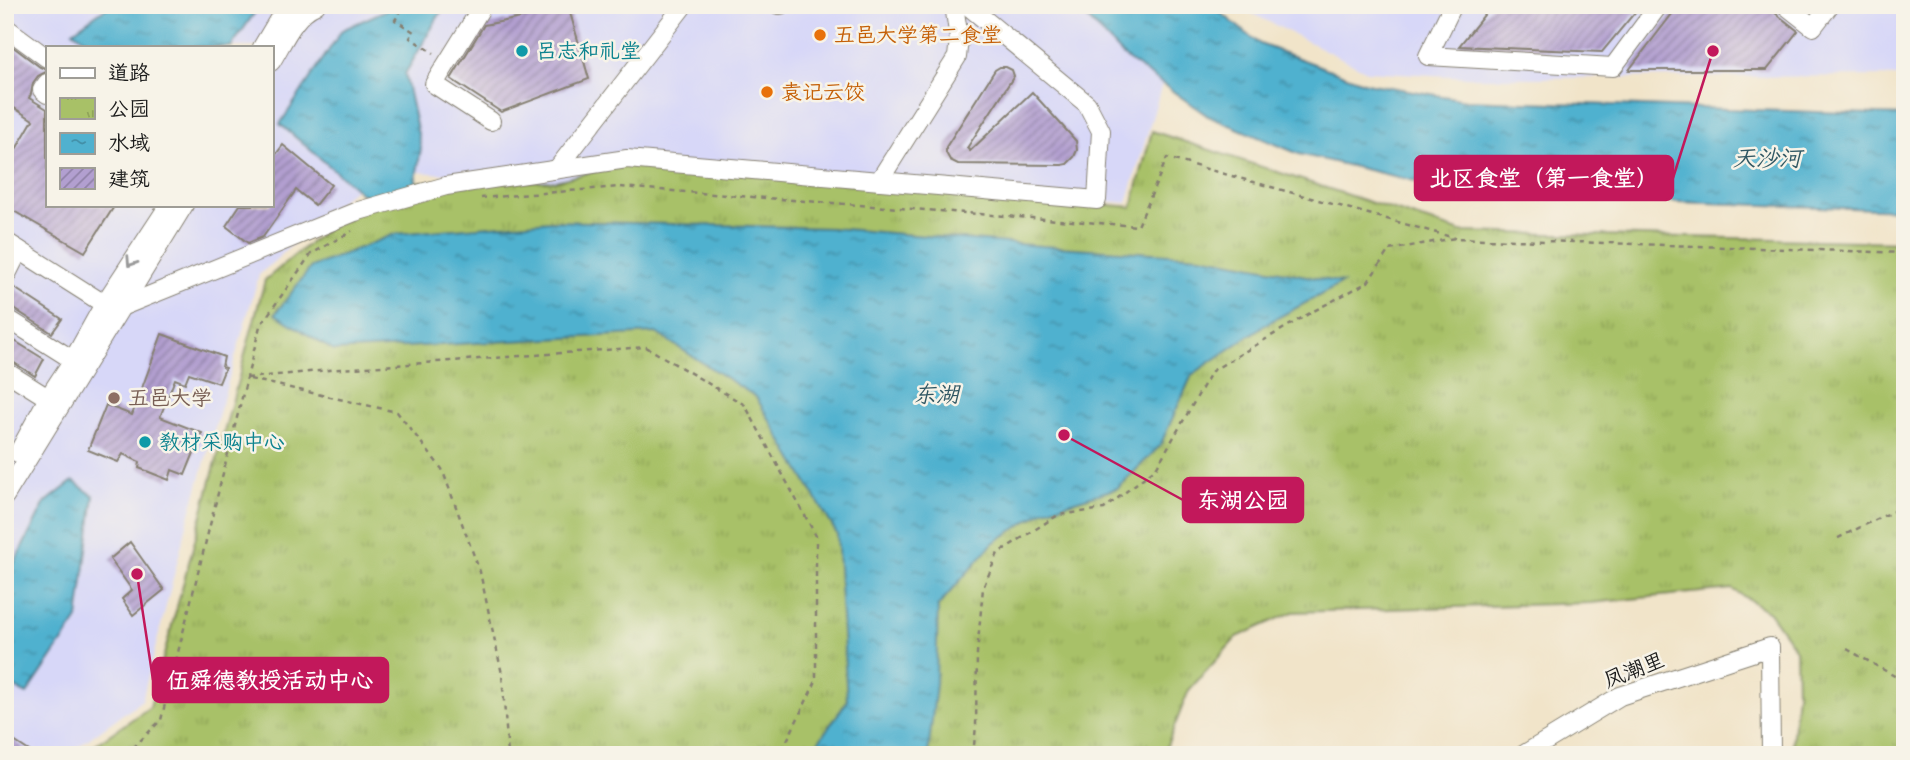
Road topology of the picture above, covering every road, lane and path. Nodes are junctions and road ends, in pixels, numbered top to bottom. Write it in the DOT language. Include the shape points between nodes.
graph roads {
  1 [pos="287,5"];
  2 [pos="316,5"];
  3 [pos="388,5"];
  4 [pos="483,5"];
  5 [pos="684,5"];
  6 [pos="954,5"];
  7 [pos="967,5"];
  8 [pos="1453,5"];
  9 [pos="1659,5"];
  10 [pos="1784,5"];
  11 [pos="1830,5"];
  12 [pos="5,27"];
  13 [pos="263,46"];
  14 [pos="46,57"];
  15 [pos="273,59"];
  16 [pos="448,62"];
  17 [pos="491,121"];
  18 [pos="557,169"];
  19 [pos="879,181"];
  20 [pos="478,198"];
  21 [pos="168,206"];
  22 [pos="183,206"];
  23 [pos="356,229"];
  24 [pos="1455,238"];
  25 [pos="12,246"];
  26 [pos="1905,253"];
  27 [pos="5,278"];
  28 [pos="112,306"];
  29 [pos="5,317"];
  30 [pos="73,360"];
  31 [pos="5,371"];
  32 [pos="247,378"];
  33 [pos="48,398"];
  34 [pos="5,478"];
  35 [pos="5,496"];
  36 [pos="1905,508"];
  37 [pos="1838,538"];
  38 [pos="1847,649"];
  39 [pos="1905,682"];
  40 [pos="126,755"];
  41 [pos="508,755"];
  42 [pos="780,755"];
  43 [pos="973,755"];
  44 [pos="1523,755"];
  45 [pos="1771,755"];
  1 -- 13 [label="street"];
  2 -- 15 [label="street" via="299,16"];
  3 -- 16 [label="path" via="400,13 395,20 414,32 410,38"];
  4 -- 16 [label="street"];
  5 -- 18 [label="street"];
  6 -- 19 [label="street" via="957,57"];
  7 -- 19 [label="street" via="1087,104 1101,131 1097,200"];
  8 -- 9 [label="street" via="1428,56 1613,67"];
  10 -- 11 [label="street" via="1813,27"];
  12 -- 14 [label="street"];
  16 -- 17 [label="street" via="434,84"];
  18 -- 19 [label="street" via="628,159"];
  18 -- 28 [label="street" via="446,186 355,212"];
  20 -- 24 [label="path" via="620,187 1138,226 1167,158"];
  21 -- 28 [label="street, one-way"];
  22 -- 28 [label="street"];
  23 -- 32 [label="path" via="311,254 260,326"];
  24 -- 26 [label="path"];
  24 -- 43 [label="path" via="1389,250 1367,282 1212,371 1156,468 1104,509 1058,515 998,553 983,588"];
  25 -- 27 [label="street"];
  25 -- 28 [label="street"];
  28 -- 30 [label="street"];
  28 -- 35 [label="street"];
  29 -- 30 [label="street"];
  30 -- 33 [label="street"];
  31 -- 33 [label="street"];
  32 -- 40 [label="path" via="161,720"];
  32 -- 41 [label="path" via="397,412 442,469 480,572 502,674"];
  32 -- 42 [label="path" via="646,347 745,405 816,536 816,681"];
  33 -- 34 [label="street"];
  36 -- 37 [label="path"];
  38 -- 39 [label="path"];
  44 -- 45 [label="street, 凤潮里" via="1620,696 1770,647"];
}
